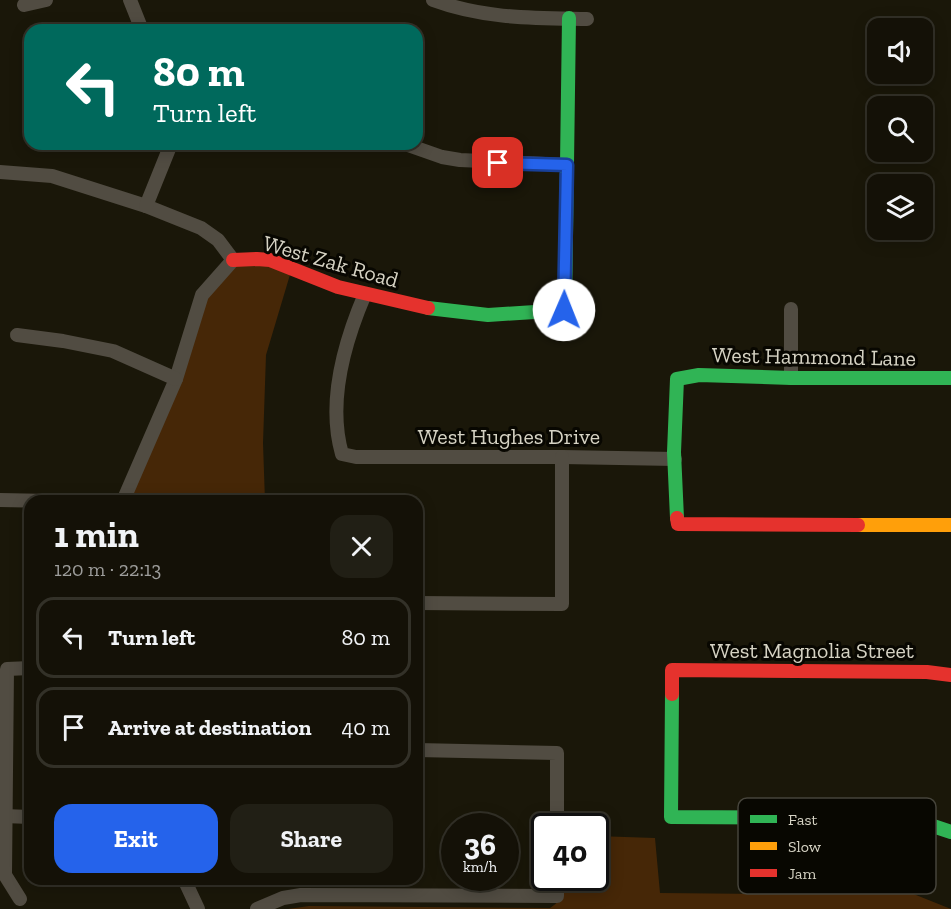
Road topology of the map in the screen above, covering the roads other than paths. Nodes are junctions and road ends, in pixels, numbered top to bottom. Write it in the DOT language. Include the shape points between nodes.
graph roads {
  1 [pos="46,0"];
  2 [pos="130,0"];
  3 [pos="433,0"];
  4 [pos="24,5"];
  5 [pos="569,18"];
  6 [pos="587,19"];
  7 [pos="140,24"];
  8 [pos="169,150"];
  9 [pos="422,150"];
  10 [pos="567,165"];
  11 [pos="0,172"];
  12 [pos="146,206"];
  13 [pos="233,260"];
  14 [pos="364,294"];
  15 [pos="791,309"];
  16 [pos="17,335"];
  17 [pos="791,378"];
  18 [pos="951,378"];
  19 [pos="176,379"];
  20 [pos="562,457"];
  21 [pos="675,459"];
  22 [pos="126,495"];
  23 [pos="0,500"];
  24 [pos="24,500"];
  25 [pos="951,525"];
  26 [pos="423,603"];
  27 [pos="24,668"];
  28 [pos="951,675"];
  29 [pos="423,750"];
  30 [pos="557,813"];
  31 [pos="4,816"];
  32 [pos="24,817"];
  33 [pos="738,818"];
  34 [pos="936,827"];
  35 [pos="951,832"];
  36 [pos="187,885"];
  37 [pos="557,891"];
  38 [pos="20,898"];
  39 [pos="198,909"];
  40 [pos="257,909"];
  1 -- 4 [label="street"];
  2 -- 7 [label="street"];
  3 -- 5 [label="street" via="502,17"];
  5 -- 6 [label="street"];
  5 -- 10 [label="street"];
  8 -- 12 [label="street"];
  9 -- 10 [label="street" via="460,160"];
  10 -- 14 [label="street, West Zak Road" via="564,310 478,314 435,310"];
  11 -- 12 [label="street, West Zak Road" via="52,176"];
  12 -- 13 [label="street, West Zak Road" via="201,228 218,240"];
  13 -- 14 [label="street, West Zak Road" via="261,259"];
  13 -- 19 [label="street" via="202,295"];
  14 -- 20 [label="street, West Hughes Drive" via="343,356 337,400 337,435 342,454"];
  15 -- 17 [label="street"];
  16 -- 19 [label="street" via="113,351"];
  17 -- 18 [label="street, West Hammond Lane"];
  17 -- 21 [label="street, West Hammond Lane" via="699,375 677,379"];
  19 -- 22 [label="street"];
  20 -- 21 [label="street, West Hughes Drive"];
  20 -- 26 [label="street" via="562,604"];
  21 -- 25 [label="street" via="678,524"];
  23 -- 24 [label="street"];
  27 -- 31 [label="street" via="7,669"];
  28 -- 33 [label="street, West Magnolia Street" via="672,670 671,818"];
  29 -- 30 [label="street" via="557,753"];
  31 -- 32 [label="street"];
  31 -- 38 [label="street" via="5,875"];
  34 -- 35 [label="street, West Magnolia Street"];
  36 -- 39 [label="street"];
  37 -- 40 [label="street" via="557,896 300,895"];
}
